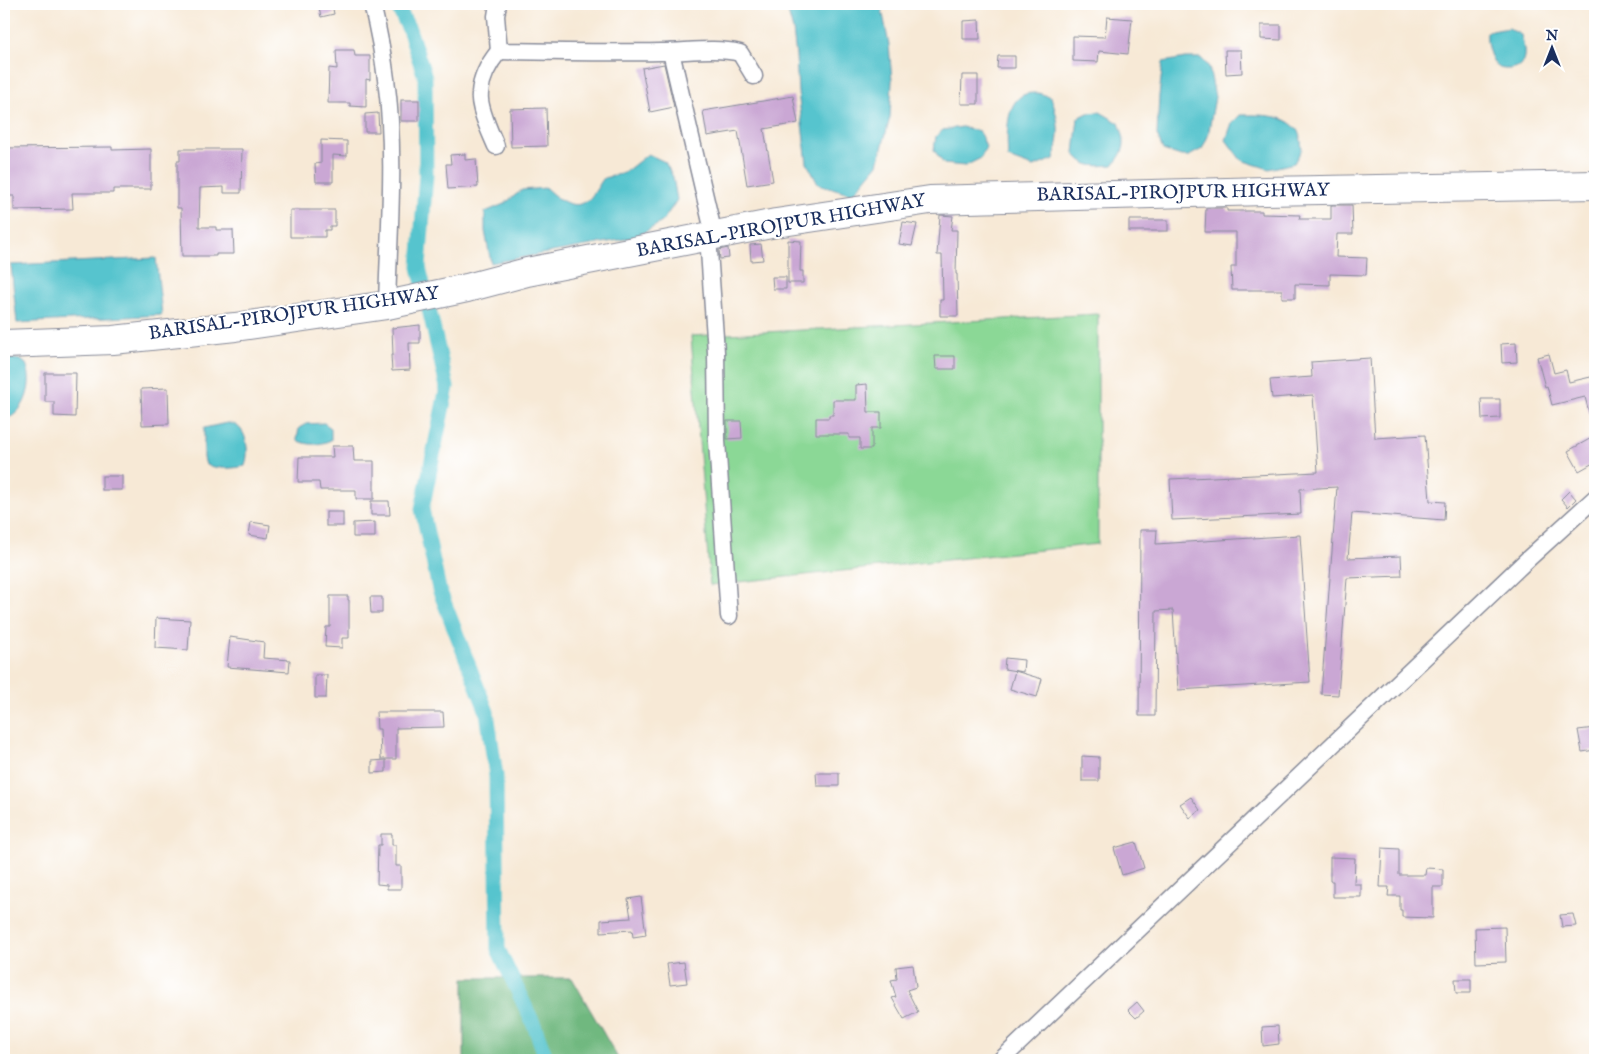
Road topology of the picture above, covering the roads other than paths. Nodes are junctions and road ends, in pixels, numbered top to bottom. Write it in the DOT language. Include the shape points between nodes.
graph roads {
  1 [pos="372,4"];
  2 [pos="498,4"];
  3 [pos="499,50"];
  4 [pos="671,52"];
  5 [pos="754,76"];
  6 [pos="496,146"];
  7 [pos="1595,186"];
  8 [pos="711,236"];
  9 [pos="387,305"];
  10 [pos="4,344"];
  11 [pos="1595,498"];
  12 [pos="729,616"];
  13 [pos="1001,1060"];
  1 -- 9 [label="street" via="387,80 391,143"];
  2 -- 3 [label="street"];
  3 -- 4 [label="street"];
  3 -- 6 [label="street" via="489,64 479,94"];
  4 -- 5 [label="street" via="724,49 740,53"];
  4 -- 8 [label="street"];
  7 -- 8 [label="highway, BARISAL-PIROJPUR HIGHWAY" via="930,200"];
  8 -- 9 [label="highway, BARISAL-PIROJPUR HIGHWAY" via="527,272"];
  8 -- 12 [label="street" via="717,441"];
  9 -- 10 [label="highway, BARISAL-PIROJPUR HIGHWAY" via="235,327 113,340"];
  11 -- 13 [label="street"];
}
